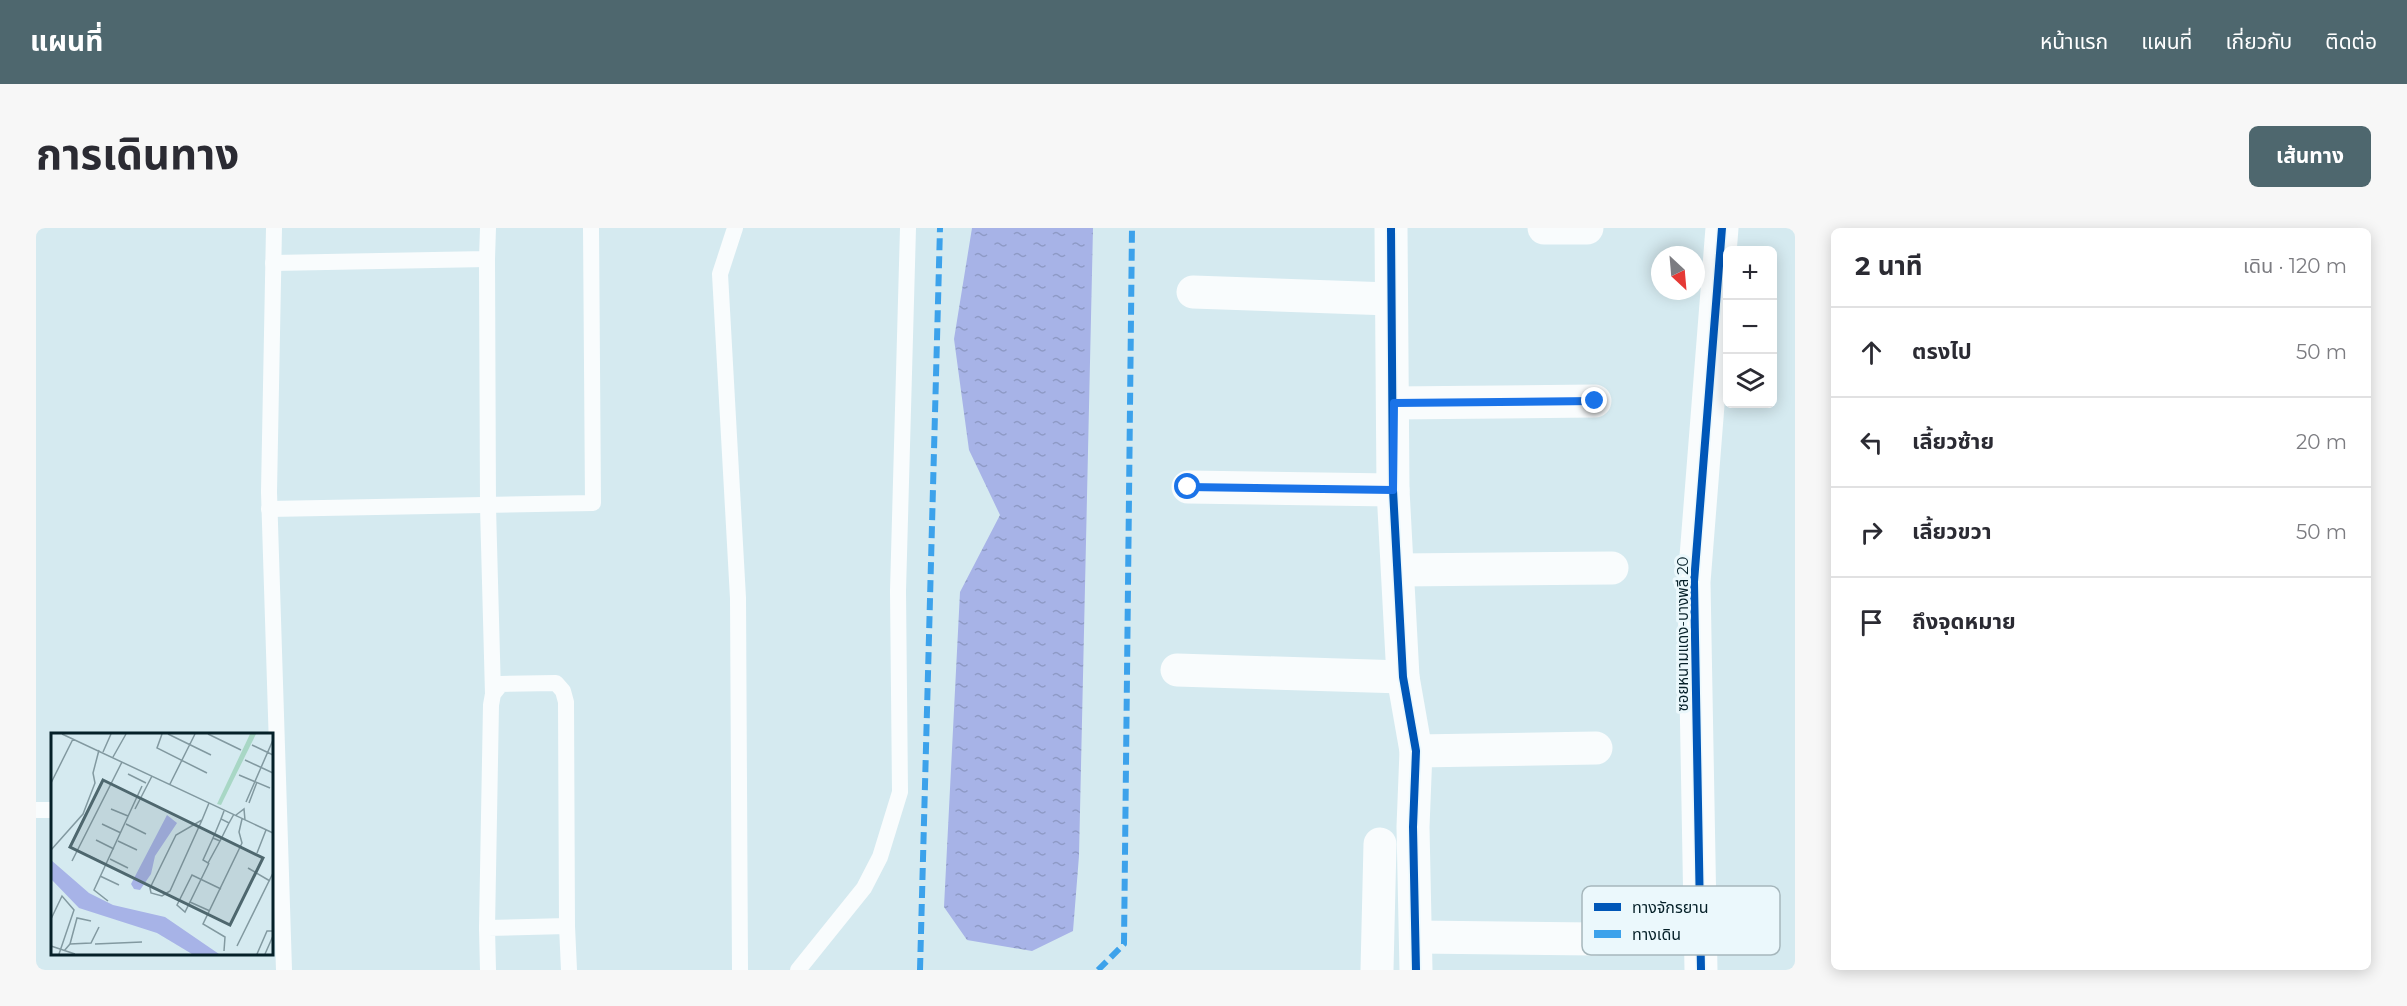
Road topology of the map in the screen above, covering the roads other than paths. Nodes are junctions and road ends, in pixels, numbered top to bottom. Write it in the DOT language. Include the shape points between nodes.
graph roads {
  1 [pos="274,228"];
  2 [pos="488,228"];
  3 [pos="591,228"];
  4 [pos="735,228"];
  5 [pos="908,228"];
  6 [pos="1391,228"];
  7 [pos="1544,228"];
  8 [pos="1587,228"];
  9 [pos="1722,228"];
  10 [pos="487,259"];
  11 [pos="273,263"];
  12 [pos="1192,292"];
  13 [pos="1390,299"];
  14 [pos="1595,401"];
  15 [pos="1394,403"];
  16 [pos="1188,487"];
  17 [pos="1393,490"];
  18 [pos="488,507"];
  19 [pos="269,509"];
  20 [pos="1612,568"];
  21 [pos="1399,570"];
  22 [pos="1177,670"];
  23 [pos="1403,677"];
  24 [pos="493,694"];
  25 [pos="1596,748"];
  26 [pos="1416,751"];
  27 [pos="1380,844"];
  28 [pos="1699,886"];
  29 [pos="567,926"];
  30 [pos="487,928"];
  31 [pos="1417,937"];
  32 [pos="1582,939"];
  33 [pos="1701,955"];
  34 [pos="284,970"];
  35 [pos="488,970"];
  36 [pos="568,970"];
  37 [pos="740,970"];
  38 [pos="798,970"];
  39 [pos="1377,970"];
  40 [pos="1416,970"];
  41 [pos="1701,970"];
  1 -- 11 [label="lane"];
  2 -- 10 [label="lane"];
  3 -- 18 [label="lane" via="593,503"];
  4 -- 37 [label="lane" via="720,274 738,598"];
  5 -- 38 [label="lane" via="898,591 900,792 880,857 864,888"];
  6 -- 13 [label="street"];
  7 -- 8 [label="street"];
  9 -- 28 [label="street, ซอยหนามแดง-บางพลี 20" via="1694,582"];
  10 -- 11 [label="lane"];
  10 -- 18 [label="lane"];
  11 -- 19 [label="lane"];
  12 -- 13 [label="street"];
  13 -- 15 [label="street"];
  14 -- 15 [label="street"];
  15 -- 17 [label="street"];
  16 -- 17 [label="street"];
  17 -- 21 [label="street"];
  18 -- 19 [label="lane"];
  18 -- 24 [label="lane"];
  19 -- 34 [label="lane"];
  20 -- 21 [label="street"];
  21 -- 23 [label="street"];
  22 -- 23 [label="street"];
  23 -- 26 [label="street"];
  24 -- 29 [label="lane" via="501,684 556,683 563,691"];
  24 -- 30 [label="lane"];
  25 -- 26 [label="street"];
  26 -- 31 [label="street" via="1413,827"];
  27 -- 39 [label="street"];
  29 -- 30 [label="lane"];
  29 -- 36 [label="lane"];
  30 -- 35 [label="lane"];
  31 -- 32 [label="street"];
  31 -- 40 [label="street"];
  33 -- 41 [label="street, ซอยหนามแดง-บางพลี 20"];
}
